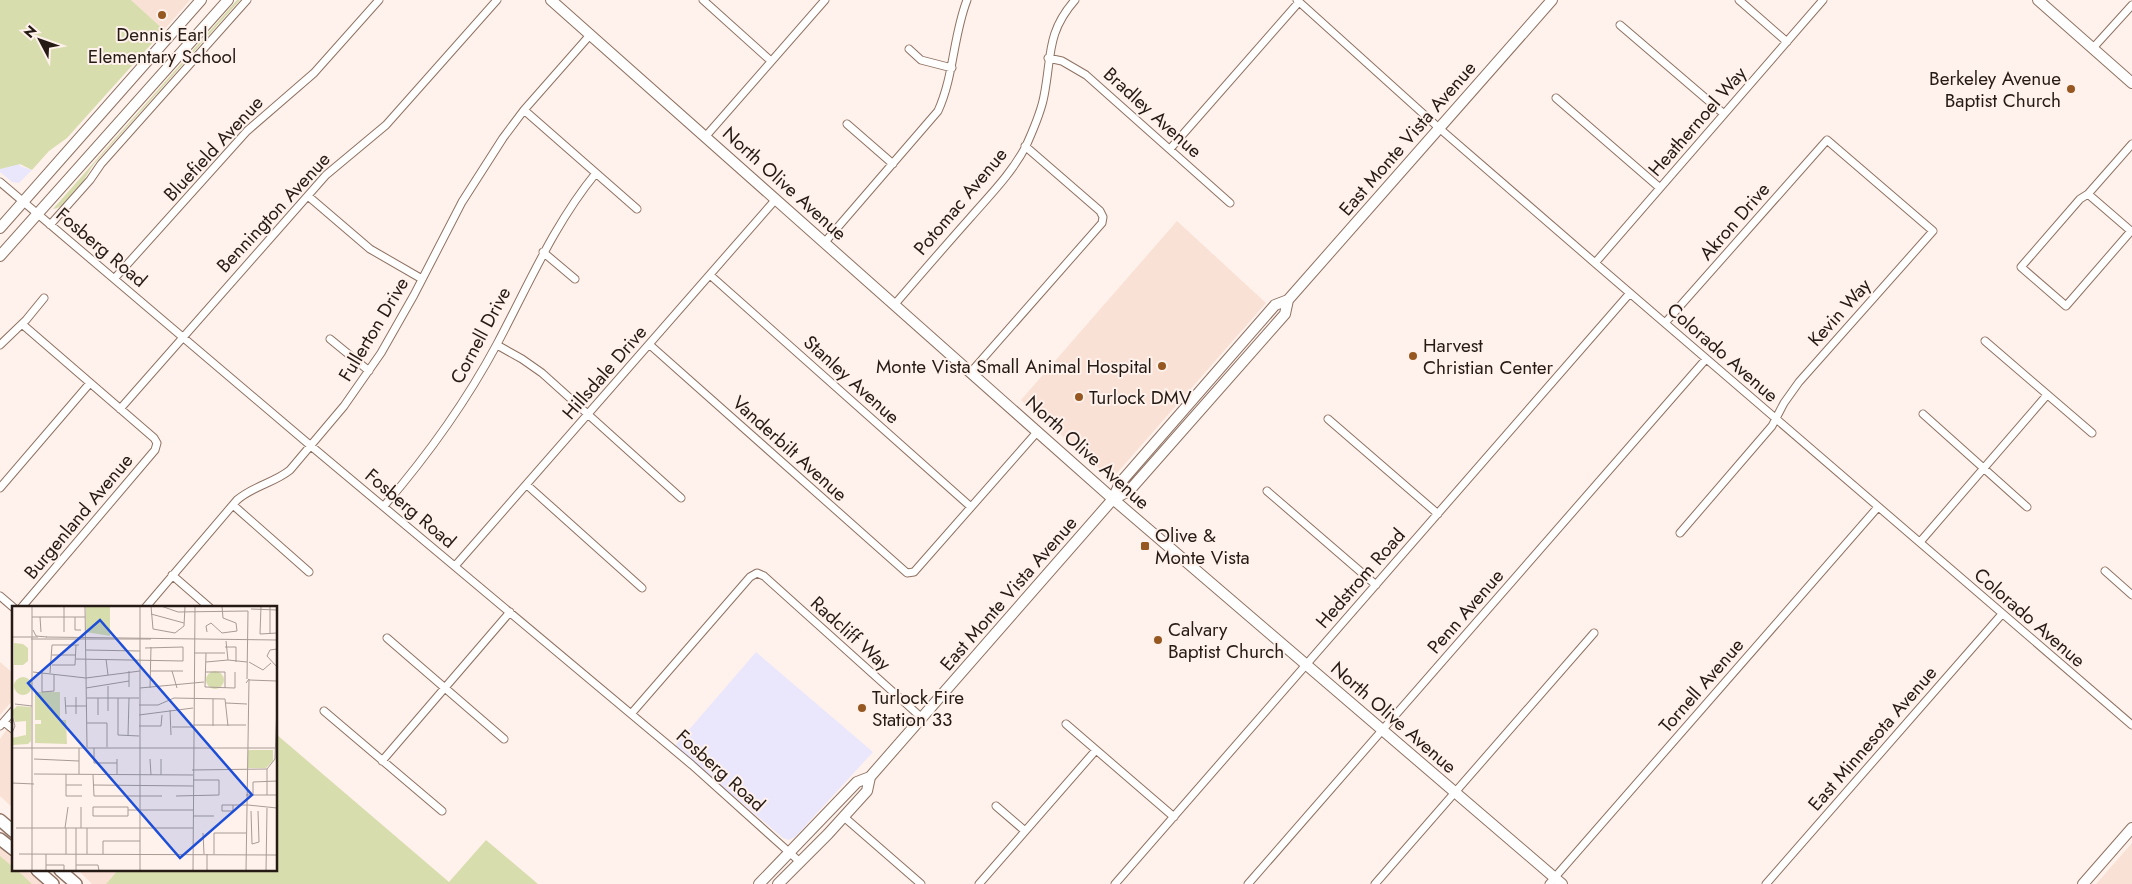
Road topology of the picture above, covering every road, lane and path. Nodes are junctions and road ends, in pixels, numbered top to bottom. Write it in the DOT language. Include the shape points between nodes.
graph roads {
  1 [pos="201,0"];
  2 [pos="228,0"];
  3 [pos="247,0"];
  4 [pos="379,0"];
  5 [pos="497,0"];
  6 [pos="551,0"];
  7 [pos="704,0"];
  8 [pos="825,0"];
  9 [pos="967,0"];
  10 [pos="1075,0"];
  11 [pos="1552,0"];
  12 [pos="1739,0"];
  13 [pos="1823,0"];
  14 [pos="2038,0"];
  15 [pos="1298,1"];
  16 [pos="2132,4"];
  17 [pos="1620,25"];
  18 [pos="590,34"];
  19 [pos="1787,42"];
  20 [pos="910,48"];
  21 [pos="2094,48"];
  22 [pos="1048,58"];
  23 [pos="771,61"];
  24 [pos="952,68"];
  25 [pos="2132,83"];
  26 [pos="1556,98"];
  27 [pos="524,110"];
  28 [pos="1724,114"];
  29 [pos="847,124"];
  30 [pos="1439,128"];
  31 [pos="706,136"];
  32 [pos="2132,144"];
  33 [pos="1026,146"];
  34 [pos="1170,149"];
  35 [pos="893,164"];
  36 [pos="596,172"];
  37 [pos="0,182"];
  38 [pos="1660,188"];
  39 [pos="2088,194"];
  40 [pos="308,196"];
  41 [pos="776,199"];
  42 [pos="23,201"];
  43 [pos="1230,203"];
  44 [pos="637,209"];
  45 [pos="37,213"];
  46 [pos="50,225"];
  47 [pos="0,228"];
  48 [pos="1933,231"];
  49 [pos="825,242"];
  50 [pos="543,252"];
  51 [pos="0,256"];
  52 [pos="1595,263"];
  53 [pos="710,275"];
  54 [pos="114,279"];
  55 [pos="422,279"];
  56 [pos="575,279"];
  57 [pos="1630,293"];
  58 [pos="44,298"];
  59 [pos="1288,300"];
  60 [pos="895,304"];
  61 [pos="22,324"];
  62 [pos="1665,324"];
  63 [pos="1249,336"];
  64 [pos="182,337"];
  65 [pos="330,339"];
  66 [pos="1985,341"];
  67 [pos="0,345"];
  68 [pos="496,345"];
  69 [pos="650,345"];
  70 [pos="1706,359"];
  71 [pos="369,371"];
  72 [pos="971,372"];
  73 [pos="1227,380"];
  74 [pos="90,383"];
  75 [pos="2048,395"];
  76 [pos="120,409"];
  77 [pos="1923,414"];
  78 [pos="588,415"];
  79 [pos="1328,419"];
  80 [pos="1776,419"];
  81 [pos="1038,431"];
  82 [pos="2092,433"];
  83 [pos="311,446"];
  84 [pos="1984,468"];
  85 [pos="527,485"];
  86 [pos="0,488"];
  87 [pos="1267,491"];
  88 [pos="681,498"];
  89 [pos="1113,499"];
  90 [pos="233,504"];
  91 [pos="384,506"];
  92 [pos="972,506"];
  93 [pos="1878,507"];
  94 [pos="2027,507"];
  95 [pos="1438,514"];
  96 [pos="1680,533"];
  97 [pos="1920,542"];
  98 [pos="455,566"];
  99 [pos="2104,571"];
  100 [pos="309,572"];
  101 [pos="172,575"];
  102 [pos="1376,585"];
  103 [pos="642,588"];
  104 [pos="2132,595"];
  105 [pos="0,596"];
  106 [pos="12,606"];
  107 [pos="23,606"];
  108 [pos="147,606"];
  109 [pos="208,606"];
  110 [pos="510,612"];
  111 [pos="2002,614"];
  112 [pos="1594,634"];
  113 [pos="387,638"];
  114 [pos="1306,664"];
  115 [pos="445,688"];
  116 [pos="324,711"];
  117 [pos="12,712"];
  118 [pos="631,714"];
  119 [pos="922,718"];
  120 [pos="2,724"];
  121 [pos="1066,724"];
  122 [pos="2132,725"];
  123 [pos="1382,730"];
  124 [pos="504,739"];
  125 [pos="1096,750"];
  126 [pos="382,761"];
  127 [pos="870,777"];
  128 [pos="1455,792"];
  129 [pos="996,806"];
  130 [pos="442,811"];
  131 [pos="844,817"];
  132 [pos="1174,817"];
  133 [pos="0,820"];
  134 [pos="2132,828"];
  135 [pos="12,830"];
  136 [pos="1025,831"];
  137 [pos="0,839"];
  138 [pos="12,848"];
  139 [pos="789,853"];
  140 [pos="800,862"];
  141 [pos="39,872"];
  142 [pos="62,872"];
  143 [pos="1555,882"];
  144 [pos="53,884"];
  145 [pos="76,884"];
  146 [pos="759,884"];
  147 [pos="778,884"];
  148 [pos="921,884"];
  149 [pos="979,884"];
  150 [pos="1115,884"];
  151 [pos="1248,884"];
  152 [pos="1375,884"];
  153 [pos="1766,884"];
  154 [pos="2083,884"];
  1 -- 42 [label="street"];
  2 -- 45 [label="street"];
  3 -- 46 [label="street"];
  4 -- 54 [label="street, Bluefield Avenue" via="314,73 247,131"];
  5 -- 40 [label="street, Bennington Avenue" via="386,125 326,175"];
  6 -- 18 [label="street, North Olive Avenue"];
  7 -- 23 [label="street"];
  8 -- 23 [label="street"];
  9 -- 24 [label="street"];
  10 -- 22 [label="street, Potomac Avenue" via="1056,30"];
  11 -- 30 [label="street, East Monte Vista Avenue"];
  12 -- 19 [label="street"];
  13 -- 19 [label="street, Heathernoel Way"];
  14 -- 21 [label="street"];
  15 -- 30 [label="street, Colorado Avenue"];
  15 -- 34 [label="street"];
  16 -- 21 [label="street"];
  17 -- 28 [label="street"];
  18 -- 27 [label="street, Fullerton Drive"];
  18 -- 31 [label="street, North Olive Avenue"];
  19 -- 28 [label="street, Heathernoel Way"];
  20 -- 24 [label="street" via="921,60"];
  21 -- 25 [label="street"];
  22 -- 33 [label="street, Potomac Avenue" via="1044,96"];
  22 -- 34 [label="street, Bradley Avenue" via="1062,61 1086,74"];
  23 -- 31 [label="street"];
  24 -- 35 [label="street" via="938,111"];
  26 -- 38 [label="street"];
  27 -- 36 [label="street"];
  27 -- 55 [label="street, Fullerton Drive" via="462,202"];
  28 -- 38 [label="street, Heathernoel Way"];
  29 -- 35 [label="street"];
  30 -- 52 [label="street, Colorado Avenue"];
  30 -- 59 [label="street, East Monte Vista Avenue"];
  31 -- 41 [label="street, North Olive Avenue"];
  32 -- 39 [label="street"];
  33 -- 60 [label="street, Potomac Avenue" via="998,186"];
  33 -- 72 [label="street" via="1100,212 1102,222"];
  34 -- 43 [label="street, Bradley Avenue"];
  35 -- 49 [label="street"];
  36 -- 44 [label="street"];
  36 -- 50 [label="street, Cornell Drive"];
  37 -- 42 [label="street, Fosberg Road"];
  38 -- 52 [label="street, Heathernoel Way"];
  39 -- 39 [label="street" via="2021,267 2066,306 2131,231"];
  40 -- 55 [label="street" via="370,249"];
  40 -- 64 [label="street, Bennington Avenue"];
  41 -- 49 [label="street, North Olive Avenue"];
  41 -- 53 [label="street, Hillsdale Drive"];
  42 -- 45 [label="street, Fosberg Road"];
  42 -- 47 [label="street"];
  45 -- 46 [label="street, Fosberg Road"];
  45 -- 51 [label="street"];
  46 -- 54 [label="street, Fosberg Road"];
  48 -- 62 [label="street, Akron Drive" via="1827,140"];
  48 -- 80 [label="street, Kevin Way" via="1804,377"];
  49 -- 60 [label="street, North Olive Avenue"];
  50 -- 56 [label="street"];
  50 -- 68 [label="street, Cornell Drive"];
  52 -- 57 [label="street, Colorado Avenue"];
  53 -- 69 [label="street, Hillsdale Drive"];
  53 -- 92 [label="street, Stanley Avenue"];
  54 -- 64 [label="street, Fosberg Road"];
  55 -- 71 [label="street, Fullerton Drive" via="403,317"];
  57 -- 62 [label="street, Colorado Avenue"];
  57 -- 95 [label="street, Hedstrom Road"];
  58 -- 61 [label="street"];
  59 -- 63 [label="street, East Monte Vista Avenue" via="1275,305"];
  59 -- 73 [label="street, East Monte Vista Avenue" via="1285,314"];
  60 -- 72 [label="street, North Olive Avenue"];
  61 -- 67 [label="street"];
  61 -- 74 [label="street"];
  62 -- 70 [label="street, Colorado Avenue"];
  63 -- 73 [label="street" via="1251,343"];
  63 -- 89 [label="street, East Monte Vista Avenue" via="1120,483"];
  64 -- 76 [label="street, Bennington Avenue"];
  64 -- 83 [label="street, Fosberg Road"];
  65 -- 71 [label="street"];
  66 -- 75 [label="street"];
  68 -- 78 [label="street" via="534,367"];
  68 -- 91 [label="street, Cornell Drive" via="442,433"];
  69 -- 78 [label="street, Hillsdale Drive"];
  69 -- 92 [label="street, Vanderbilt Avenue" via="905,572 914,572"];
  70 -- 80 [label="street, Colorado Avenue"];
  70 -- 123 [label="street, Penn Avenue"];
  71 -- 83 [label="street, Fullerton Drive"];
  72 -- 81 [label="street, North Olive Avenue"];
  73 -- 89 [label="street, East Monte Vista Avenue" via="1129,491"];
  74 -- 76 [label="street"];
  74 -- 86 [label="street"];
  75 -- 82 [label="street"];
  75 -- 84 [label="street"];
  76 -- 107 [label="street, Burgenland Avenue" via="154,438 155,450"];
  77 -- 84 [label="street"];
  78 -- 85 [label="street, Hillsdale Drive"];
  78 -- 88 [label="street"];
  79 -- 95 [label="street"];
  80 -- 93 [label="street, Colorado Avenue"];
  80 -- 96 [label="street, Kevin Way"];
  81 -- 89 [label="street, North Olive Avenue"];
  81 -- 92 [label="street"];
  83 -- 90 [label="street, Fullerton Drive" via="286,472 250,490"];
  83 -- 91 [label="street, Fosberg Road"];
  84 -- 94 [label="street"];
  84 -- 97 [label="street"];
  85 -- 98 [label="street, Hillsdale Drive"];
  85 -- 103 [label="street"];
  87 -- 102 [label="street"];
  89 -- 114 [label="street, North Olive Avenue"];
  89 -- 119 [label="street, East Monte Vista Avenue"];
  90 -- 100 [label="street"];
  90 -- 101 [label="street, Fullerton Drive"];
  91 -- 98 [label="street, Fosberg Road"];
  93 -- 97 [label="street, Colorado Avenue"];
  93 -- 143 [label="street, Tornell Avenue"];
  95 -- 102 [label="street, Hedstrom Road"];
  97 -- 111 [label="street, Colorado Avenue"];
  98 -- 110 [label="street, Fosberg Road"];
  99 -- 104 [label="street"];
  101 -- 108 [label="street, Fullerton Drive"];
  101 -- 109 [label="street"];
  102 -- 114 [label="street, Hedstrom Road"];
  105 -- 106 [label="street"];
  110 -- 115 [label="street"];
  110 -- 118 [label="street, Fosberg Road"];
  111 -- 122 [label="street, Colorado Avenue"];
  111 -- 153 [label="street, East Minnesota Avenue"];
  112 -- 128 [label="street"];
  113 -- 115 [label="street"];
  114 -- 123 [label="street, North Olive Avenue"];
  114 -- 132 [label="street, Hedstrom Road"];
  115 -- 124 [label="street"];
  115 -- 126 [label="street"];
  116 -- 126 [label="street"];
  117 -- 120 [label="street"];
  118 -- 119 [label="street, Radcliff Way" via="750,577 757,573"];
  118 -- 139 [label="street, Fosberg Road"];
  119 -- 127 [label="street, East Monte Vista Avenue"];
  121 -- 125 [label="street"];
  123 -- 128 [label="street, North Olive Avenue"];
  123 -- 151 [label="street, Penn Avenue"];
  125 -- 132 [label="street"];
  125 -- 136 [label="street"];
  126 -- 130 [label="street"];
  127 -- 131 [label="street, East Monte Vista Avenue" via="867,791"];
  127 -- 139 [label="street, East Monte Vista Avenue" via="857,782"];
  128 -- 143 [label="street, North Olive Avenue"];
  128 -- 152 [label="street"];
  129 -- 136 [label="street"];
  131 -- 140 [label="street, East Monte Vista Avenue"];
  131 -- 148 [label="street"];
  132 -- 150 [label="street, Hedstrom Road"];
  133 -- 135 [label="main road"];
  134 -- 154 [label="street"];
  136 -- 149 [label="street"];
  137 -- 138 [label="main road"];
  139 -- 140 [label="street, Fosberg Road"];
  139 -- 146 [label="street, East Monte Vista Avenue"];
  140 -- 147 [label="street, East Monte Vista Avenue"];
  141 -- 144 [label="main road"];
  142 -- 145 [label="main road"];
}
